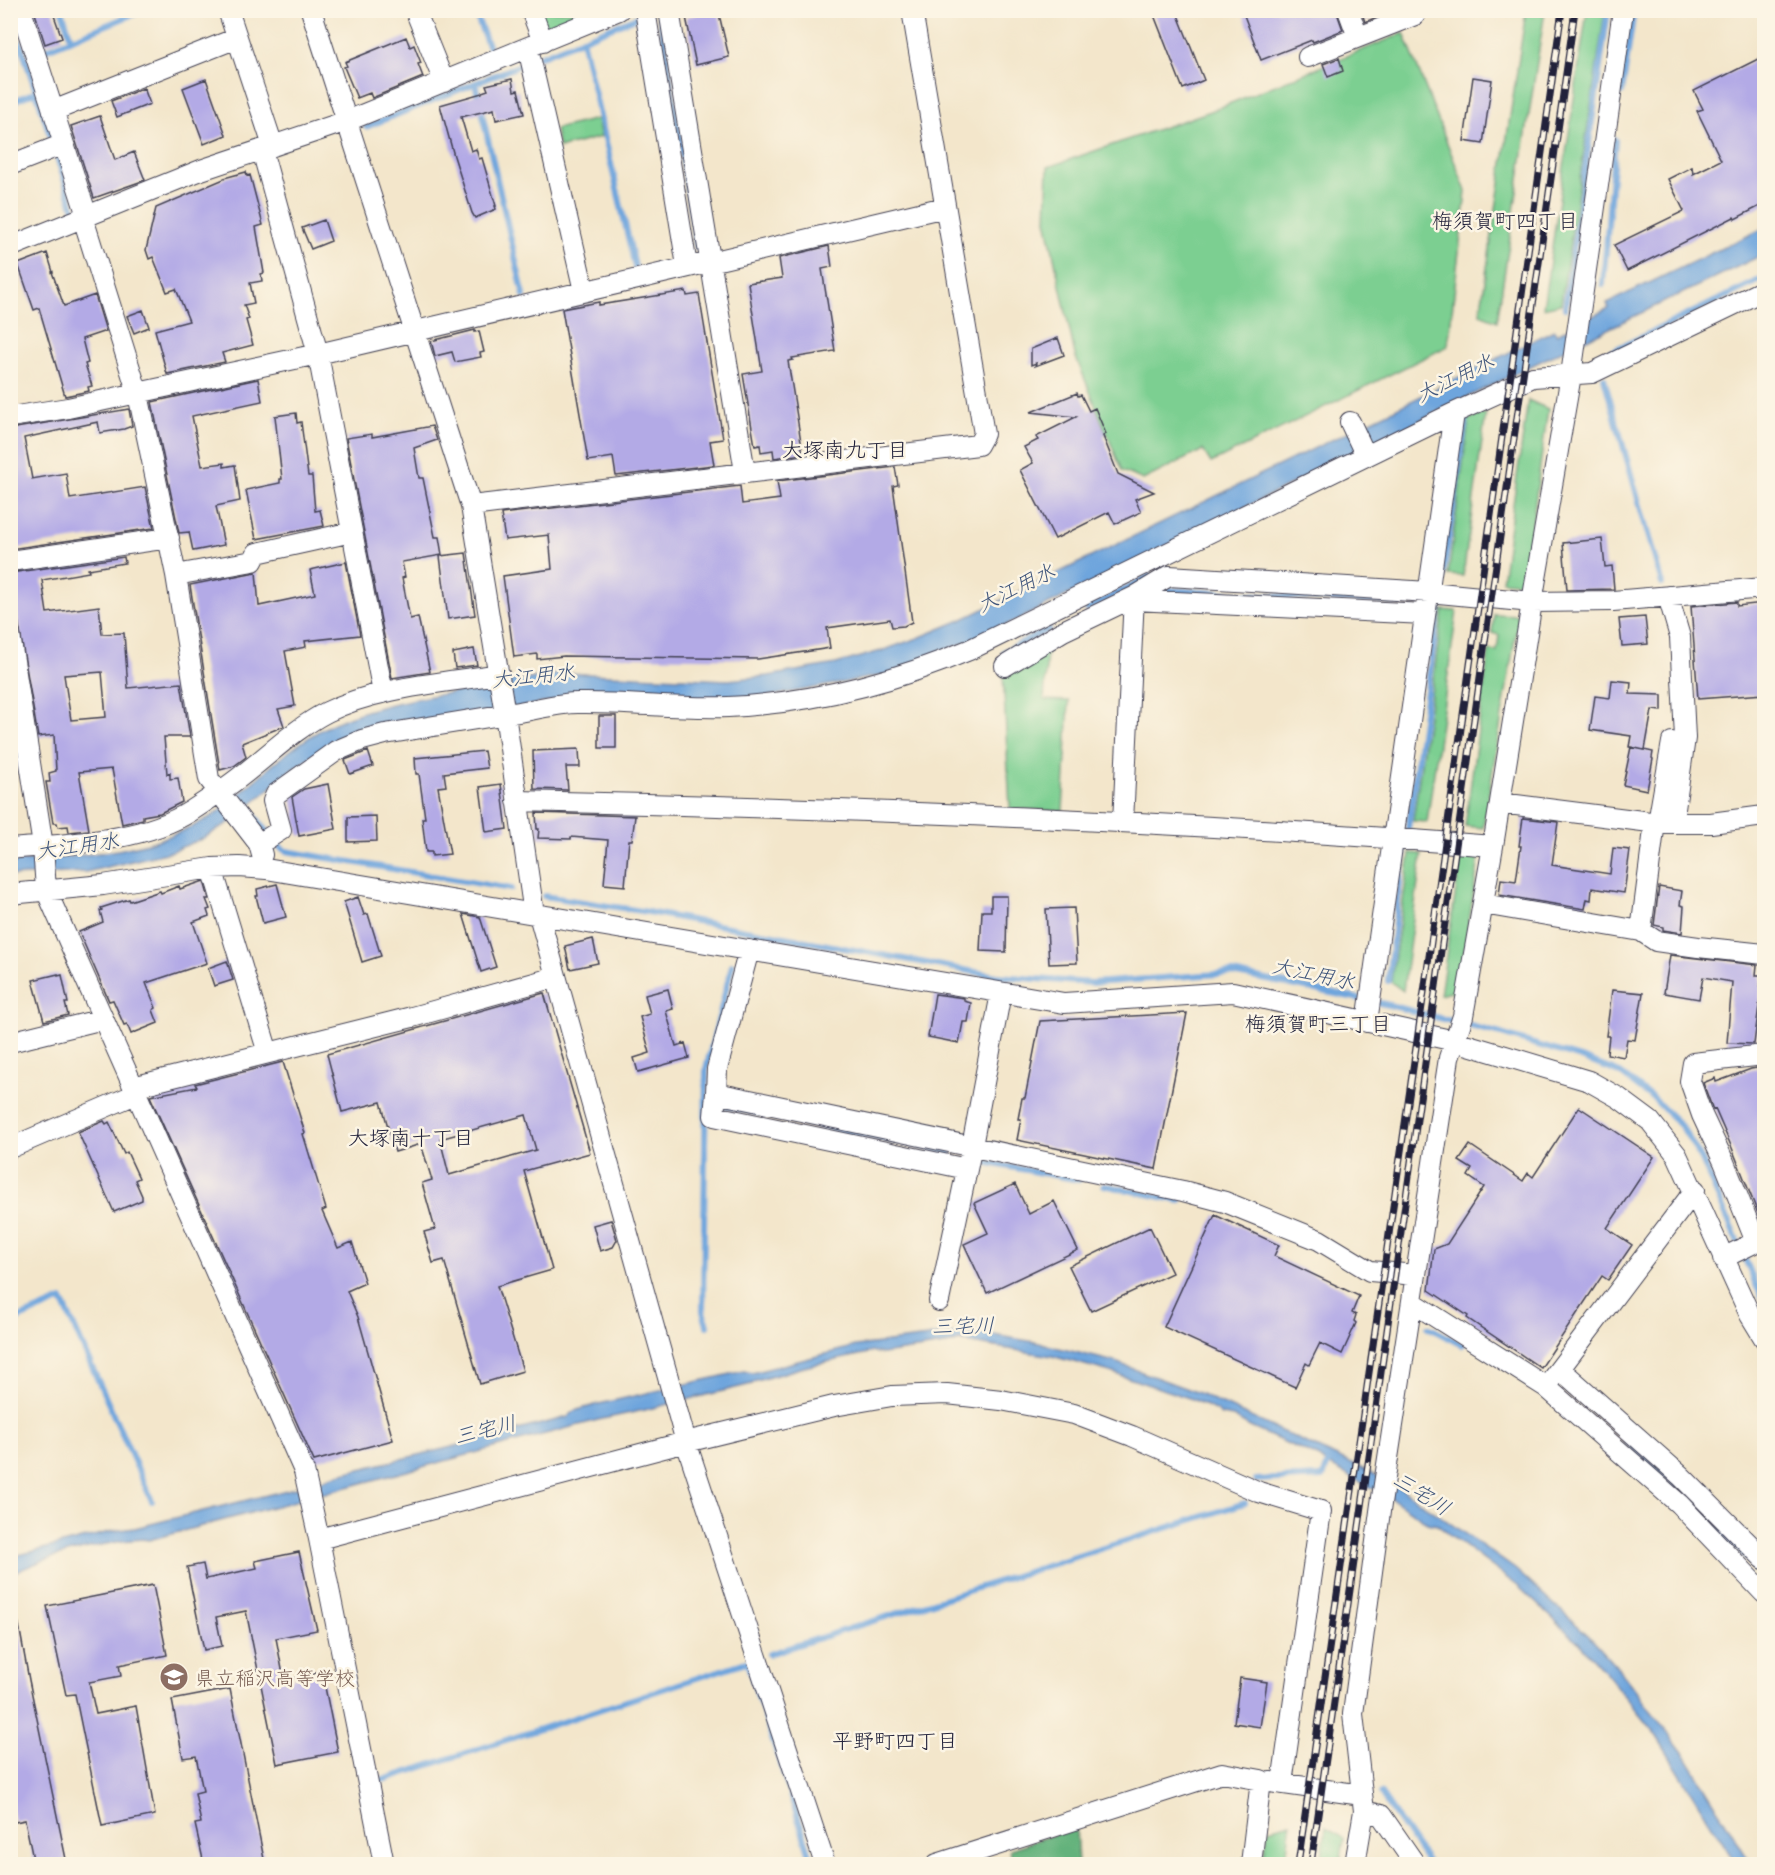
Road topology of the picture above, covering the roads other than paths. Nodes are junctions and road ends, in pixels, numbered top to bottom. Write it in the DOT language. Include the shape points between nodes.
graph roads {
  1 [pos="21,10"];
  2 [pos="228,10"];
  3 [pos="311,10"];
  4 [pos="415,10"];
  5 [pos="531,10"];
  6 [pos="619,10"];
  7 [pos="645,10"];
  8 [pos="669,10"];
  9 [pos="912,10"];
  10 [pos="1348,10"];
  11 [pos="1623,10"];
  12 [pos="1415,15"];
  13 [pos="19,34"];
  14 [pos="1358,37"];
  15 [pos="237,38"];
  16 [pos="535,45"];
  17 [pos="1308,57"];
  18 [pos="444,82"];
  19 [pos="53,111"];
  20 [pos="347,122"];
  21 [pos="64,144"];
  22 [pos="267,148"];
  23 [pos="10,165"];
  24 [pos="945,207"];
  25 [pos="85,217"];
  26 [pos="10,248"];
  27 [pos="710,261"];
  28 [pos="687,266"];
  29 [pos="1764,290"];
  30 [pos="584,291"];
  31 [pos="416,332"];
  32 [pos="318,354"];
  33 [pos="1571,375"];
  34 [pos="138,394"];
  35 [pos="1454,413"];
  36 [pos="10,417"];
  37 [pos="1351,423"];
  38 [pos="1366,455"];
  39 [pos="746,472"];
  40 [pos="471,506"];
  41 [pos="352,532"];
  42 [pos="169,537"];
  43 [pos="10,561"];
  44 [pos="176,575"];
  45 [pos="1764,588"];
  46 [pos="1429,592"];
  47 [pos="1663,597"];
  48 [pos="1134,598"];
  49 [pos="1532,602"];
  50 [pos="1425,614"];
  51 [pos="10,635"];
  52 [pos="1005,666"];
  53 [pos="499,676"];
  54 [pos="383,693"];
  55 [pos="505,712"];
  56 [pos="17,721"];
  57 [pos="220,793"];
  58 [pos="517,801"];
  59 [pos="1500,803"];
  60 [pos="1764,816"];
  61 [pos="1123,822"];
  62 [pos="1662,823"];
  63 [pos="1393,838"];
  64 [pos="267,839"];
  65 [pos="1493,846"];
  66 [pos="43,847"];
  67 [pos="10,849"];
  68 [pos="212,868"];
  69 [pos="266,869"];
  70 [pos="46,890"];
  71 [pos="10,894"];
  72 [pos="1483,904"];
  73 [pos="536,915"];
  74 [pos="1641,931"];
  75 [pos="749,950"];
  76 [pos="1764,954"];
  77 [pos="556,977"];
  78 [pos="1001,993"];
  79 [pos="1367,1017"];
  80 [pos="103,1019"];
  81 [pos="1458,1030"];
  82 [pos="10,1042"];
  83 [pos="268,1053"];
  84 [pos="1764,1055"];
  85 [pos="134,1090"];
  86 [pos="716,1093"];
  87 [pos="972,1146"];
  88 [pos="10,1148"];
  89 [pos="967,1169"];
  90 [pos="1695,1190"];
  91 [pos="1744,1248"];
  92 [pos="1416,1275"];
  93 [pos="939,1301"];
  94 [pos="1412,1302"];
  95 [pos="1764,1338"];
  96 [pos="1560,1369"];
  97 [pos="1546,1387"];
  98 [pos="686,1442"];
  99 [pos="319,1539"];
  100 [pos="1764,1559"];
  101 [pos="1764,1593"];
  102 [pos="1261,1780"];
  103 [pos="1282,1783"];
  104 [pos="1363,1803"];
  105 [pos="384,1864"];
  106 [pos="825,1864"];
  107 [pos="937,1864"];
  108 [pos="1251,1864"];
  109 [pos="1355,1864"];
  110 [pos="1415,1864"];
  1 -- 13 [label="street"];
  2 -- 15 [label="street"];
  3 -- 20 [label="street"];
  4 -- 18 [label="street"];
  5 -- 16 [label="street"];
  6 -- 16 [label="street"];
  7 -- 28 [label="street"];
  8 -- 27 [label="street"];
  9 -- 24 [label="street"];
  10 -- 14 [label="street"];
  11 -- 33 [label="street"];
  12 -- 14 [label="street"];
  13 -- 19 [label="street"];
  14 -- 17 [label="street"];
  15 -- 19 [label="street"];
  15 -- 22 [label="street"];
  16 -- 18 [label="street"];
  16 -- 30 [label="street"];
  18 -- 20 [label="street"];
  19 -- 21 [label="street"];
  20 -- 22 [label="street"];
  20 -- 31 [label="street"];
  21 -- 23 [label="street"];
  21 -- 25 [label="street"];
  22 -- 25 [label="street"];
  22 -- 32 [label="street"];
  24 -- 27 [label="street"];
  24 -- 39 [label="street" via="984,434 978,444"];
  25 -- 26 [label="street"];
  25 -- 34 [label="street"];
  27 -- 28 [label="street"];
  27 -- 39 [label="street"];
  28 -- 30 [label="street"];
  29 -- 33 [label="street" via="1593,373"];
  30 -- 31 [label="street"];
  31 -- 32 [label="street"];
  31 -- 40 [label="street"];
  32 -- 34 [label="street"];
  32 -- 41 [label="street"];
  33 -- 35 [label="street" via="1533,377"];
  33 -- 49 [label="street"];
  34 -- 36 [label="street"];
  34 -- 42 [label="street"];
  35 -- 38 [label="street"];
  35 -- 46 [label="street"];
  37 -- 38 [label="street"];
  38 -- 55 [label="street" via="969,650 888,680 789,702 727,707 576,703"];
  39 -- 40 [label="street"];
  40 -- 53 [label="street"];
  41 -- 44 [label="street" via="257,553 253,561"];
  41 -- 54 [label="street"];
  42 -- 43 [label="street"];
  42 -- 44 [label="street"];
  44 -- 57 [label="street" via="209,779"];
  45 -- 47 [label="street"];
  46 -- 48 [label="street" via="1169,576"];
  46 -- 49 [label="street"];
  46 -- 50 [label="street"];
  47 -- 49 [label="street"];
  47 -- 62 [label="street" via="1680,637 1685,738"];
  48 -- 50 [label="street"];
  48 -- 52 [label="street" via="1063,631"];
  48 -- 61 [label="street"];
  49 -- 59 [label="street"];
  50 -- 63 [label="street"];
  51 -- 56 [label="street"];
  53 -- 54 [label="street"];
  53 -- 55 [label="street"];
  54 -- 57 [label="street" via="356,700 307,723"];
  55 -- 58 [label="street"];
  55 -- 64 [label="street" via="385,734 336,751 276,794 273,801 281,830"];
  56 -- 66 [label="street"];
  57 -- 64 [label="street" via="242,821"];
  57 -- 66 [label="street" via="164,825"];
  58 -- 61 [label="street"];
  58 -- 73 [label="street"];
  59 -- 62 [label="street"];
  59 -- 65 [label="street"];
  60 -- 62 [label="street" via="1711,823"];
  61 -- 63 [label="street"];
  62 -- 74 [label="street"];
  63 -- 65 [label="street"];
  63 -- 79 [label="street"];
  64 -- 69 [label="street"];
  65 -- 72 [label="street"];
  66 -- 67 [label="street"];
  66 -- 70 [label="street"];
  68 -- 69 [label="street"];
  68 -- 70 [label="street"];
  68 -- 83 [label="street"];
  69 -- 73 [label="street"];
  70 -- 71 [label="street"];
  70 -- 80 [label="street"];
  72 -- 74 [label="street"];
  72 -- 81 [label="street"];
  73 -- 75 [label="street"];
  73 -- 77 [label="street"];
  74 -- 76 [label="street" via="1656,941"];
  75 -- 78 [label="street"];
  75 -- 86 [label="street" via="717,1069"];
  77 -- 83 [label="street"];
  77 -- 98 [label="street"];
  78 -- 79 [label="street" via="1064,1003 1233,992"];
  78 -- 87 [label="street"];
  79 -- 81 [label="street"];
  80 -- 82 [label="street"];
  80 -- 85 [label="street"];
  81 -- 90 [label="street" via="1589,1081 1619,1098 1650,1121 1677,1155"];
  81 -- 92 [label="street" via="1449,1058"];
  83 -- 85 [label="street"];
  84 -- 91 [label="street" via="1693,1063 1690,1082 1724,1162"];
  85 -- 88 [label="street"];
  85 -- 99 [label="street" via="305,1476"];
  86 -- 87 [label="street"];
  86 -- 89 [label="street" via="714,1116"];
  87 -- 89 [label="street"];
  87 -- 92 [label="street" via="1225,1202 1319,1240 1370,1271"];
  89 -- 93 [label="street"];
  90 -- 91 [label="street"];
  90 -- 96 [label="street"];
  91 -- 95 [label="street" via="1750,1315"];
  92 -- 94 [label="street"];
  94 -- 97 [label="street"];
  94 -- 104 [label="street" via="1353,1714"];
  96 -- 97 [label="street"];
  96 -- 100 [label="street" via="1681,1476"];
  97 -- 101 [label="street" via="1679,1504"];
  98 -- 99 [label="street"];
  98 -- 103 [label="street" via="834,1406 892,1396 947,1394 1074,1414 1258,1492 1321,1511"];
  98 -- 106 [label="street"];
  99 -- 105 [label="street"];
  102 -- 103 [label="street"];
  102 -- 107 [label="street" via="1222,1773"];
  102 -- 108 [label="street"];
  103 -- 104 [label="street"];
  104 -- 109 [label="street"];
  104 -- 110 [label="street" via="1381,1815"];
}
